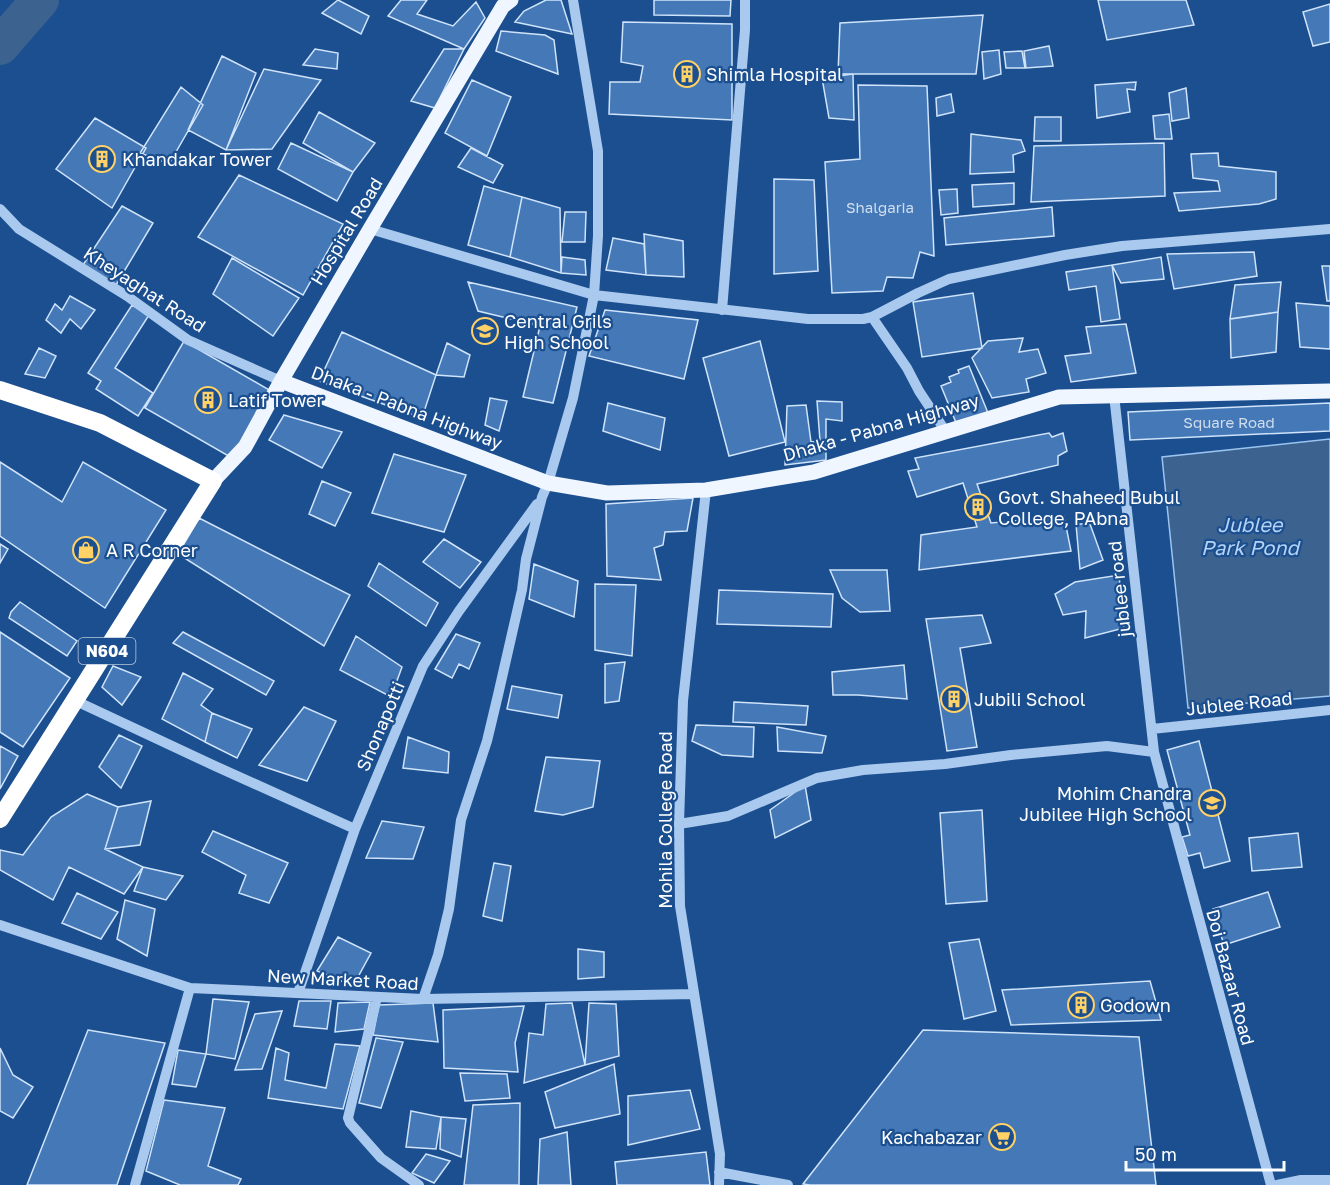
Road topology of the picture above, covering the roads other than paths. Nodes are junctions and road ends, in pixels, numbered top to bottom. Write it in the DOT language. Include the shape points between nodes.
graph roads {
  1 [pos="511,0"];
  2 [pos="573,0"];
  3 [pos="745,0"];
  4 [pos="0,209"];
  5 [pos="369,229"];
  6 [pos="1330,229"];
  7 [pos="594,295"];
  8 [pos="722,310"];
  9 [pos="872,317"];
  10 [pos="281,381"];
  11 [pos="0,390"];
  12 [pos="1330,391"];
  13 [pos="1114,395"];
  14 [pos="946,432"];
  15 [pos="213,481"];
  16 [pos="545,490"];
  17 [pos="706,490"];
  18 [pos="76,701"];
  19 [pos="1330,710"];
  20 [pos="1152,729"];
  21 [pos="1154,752"];
  22 [pos="1161,778"];
  23 [pos="0,819"];
  24 [pos="679,824"];
  25 [pos="355,829"];
  26 [pos="0,925"];
  27 [pos="190,988"];
  28 [pos="298,993"];
  29 [pos="694,994"];
  30 [pos="377,997"];
  31 [pos="423,999"];
  32 [pos="719,1172"];
  33 [pos="1330,1180"];
  34 [pos="135,1185"];
  35 [pos="419,1185"];
  36 [pos="719,1185"];
  37 [pos="788,1185"];
  38 [pos="1271,1185"];
  39 [pos="1277,1185"];
  1 -- 5 [label="main road, Hospital Road" via="503,6"];
  2 -- 7 [label="street" via="598,151"];
  3 -- 8 [label="street"];
  4 -- 10 [label="street, Kheyaghat Road" via="19,229 127,296 188,340"];
  5 -- 7 [label="street"];
  5 -- 10 [label="main road, Hospital Road"];
  6 -- 9 [label="street" via="1122,246 1065,255 949,279"];
  7 -- 8 [label="street"];
  7 -- 16 [label="street" via="573,398"];
  8 -- 9 [label="street" via="808,319"];
  9 -- 14 [label="street"];
  10 -- 15 [label="main road, Hospital Road" via="245,447"];
  10 -- 16 [label="main road, Dhaka - Pabna Highway"];
  11 -- 15 [label="highway" via="100,423"];
  12 -- 13 [label="main road, Dhaka - Pabna Highway"];
  13 -- 14 [label="main road, Dhaka - Pabna Highway" via="1059,397"];
  13 -- 20 [label="street, jublee road"];
  14 -- 17 [label="main road, Dhaka - Pabna Highway" via="814,472"];
  15 -- 18 [label="highway, N604"];
  16 -- 17 [label="main road, Dhaka - Pabna Highway"];
  16 -- 25 [label="street, Shonapotti" via="423,666"];
  16 -- 31 [label="street" via="487,741 461,820 449,909"];
  17 -- 24 [label="street, Mohila College Road" via="683,700"];
  18 -- 23 [label="highway, N604"];
  18 -- 25 [label="street"];
  19 -- 20 [label="street, Jublee Road"];
  20 -- 21 [label="street, jublee road"];
  21 -- 22 [label="street, jublee road"];
  21 -- 24 [label="street" via="1107,746 863,770 817,778 728,816"];
  22 -- 38 [label="street, Doi Bazaar Road"];
  24 -- 29 [label="street, Mohila College Road" via="680,906"];
  25 -- 28 [label="street, Shonapotti"];
  26 -- 27 [label="street, New Market Road"];
  27 -- 28 [label="street, New Market Road"];
  27 -- 34 [label="street"];
  28 -- 30 [label="street, New Market Road"];
  29 -- 31 [label="street, New Market Road"];
  29 -- 32 [label="street, Mohila College Road" via="720,1154"];
  30 -- 31 [label="street, New Market Road"];
  30 -- 35 [label="street" via="348,1118 381,1158"];
  32 -- 36 [label="street, Mohila College Road"];
  32 -- 37 [label="street"];
  33 -- 39 [label="street"];
}
